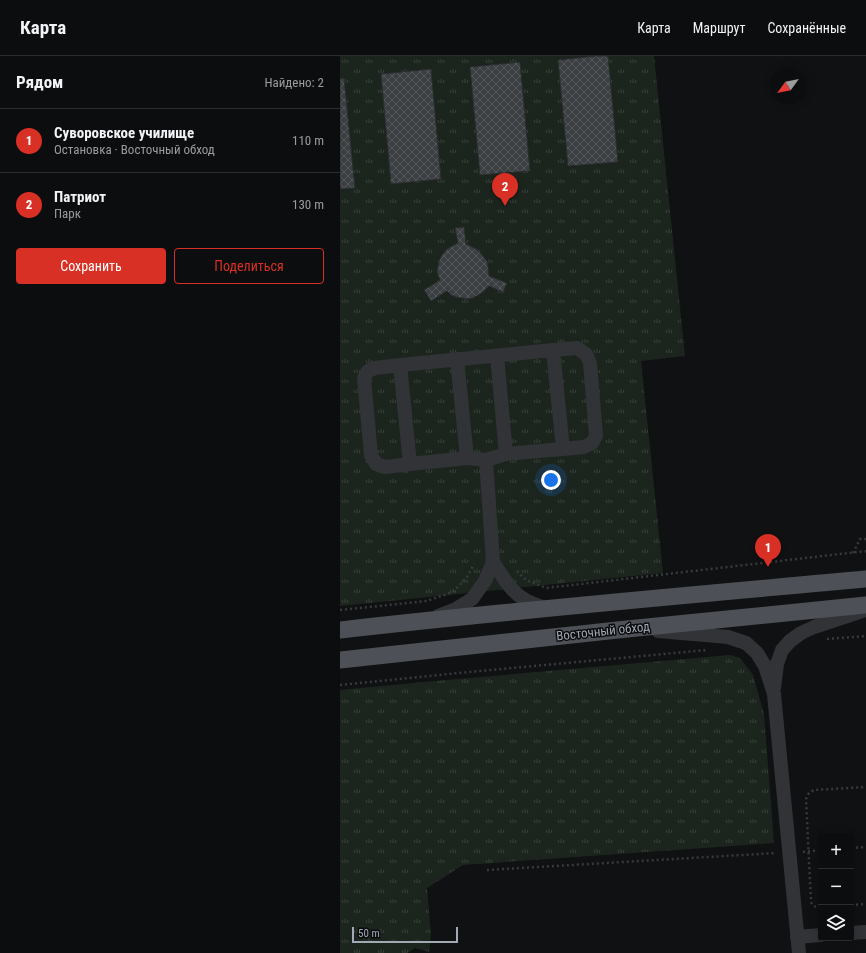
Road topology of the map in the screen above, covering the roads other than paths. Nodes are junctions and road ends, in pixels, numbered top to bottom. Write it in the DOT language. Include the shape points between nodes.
graph roads {
  1 [pos="553,350"];
  2 [pos="497,356"];
  3 [pos="458,359"];
  4 [pos="400,365"];
  5 [pos="563,449"];
  6 [pos="506,454"];
  7 [pos="467,458"];
  8 [pos="486,460"];
  9 [pos="410,464"];
  10 [pos="493,562"];
  11 [pos="866,578"];
  12 [pos="866,605"];
  13 [pos="545,608"];
  14 [pos="866,610"];
  15 [pos="426,620"];
  16 [pos="628,629"];
  17 [pos="340,630"];
  18 [pos="340,660"];
  19 [pos="774,694"];
  20 [pos="866,932"];
  21 [pos="854,933"];
  22 [pos="818,935"];
  23 [pos="797,937"];
  24 [pos="799,953"];
  1 -- 2 [label="lane"];
  1 -- 5 [label="lane"];
  1 -- 5 [label="lane" via="577,348 586,354 590,363 596,436 592,443 584,447"];
  2 -- 3 [label="lane"];
  2 -- 6 [label="lane"];
  3 -- 4 [label="lane"];
  3 -- 7 [label="lane"];
  4 -- 9 [label="lane"];
  4 -- 9 [label="lane" via="368,371 364,378 364,386 371,455 376,464 385,467"];
  5 -- 6 [label="lane"];
  6 -- 8 [label="lane"];
  7 -- 8 [label="lane"];
  7 -- 9 [label="lane"];
  8 -- 10 [label="lane"];
  10 -- 13 [label="lane" via="523,599"];
  10 -- 15 [label="lane" via="484,582 472,599 456,609"];
  11 -- 13 [label="main road"];
  12 -- 16 [label="main road, Восточный обход"];
  13 -- 15 [label="main road"];
  14 -- 19 [label="lane" via="801,633 790,640 782,650 777,664"];
  15 -- 17 [label="main road"];
  16 -- 18 [label="main road, Восточный обход"];
  16 -- 19 [label="lane" via="728,637 746,643 757,653 765,666"];
  19 -- 23 [label="lane"];
  20 -- 21 [label="lane"];
  22 -- 23 [label="lane"];
  23 -- 24 [label="lane"];
}
